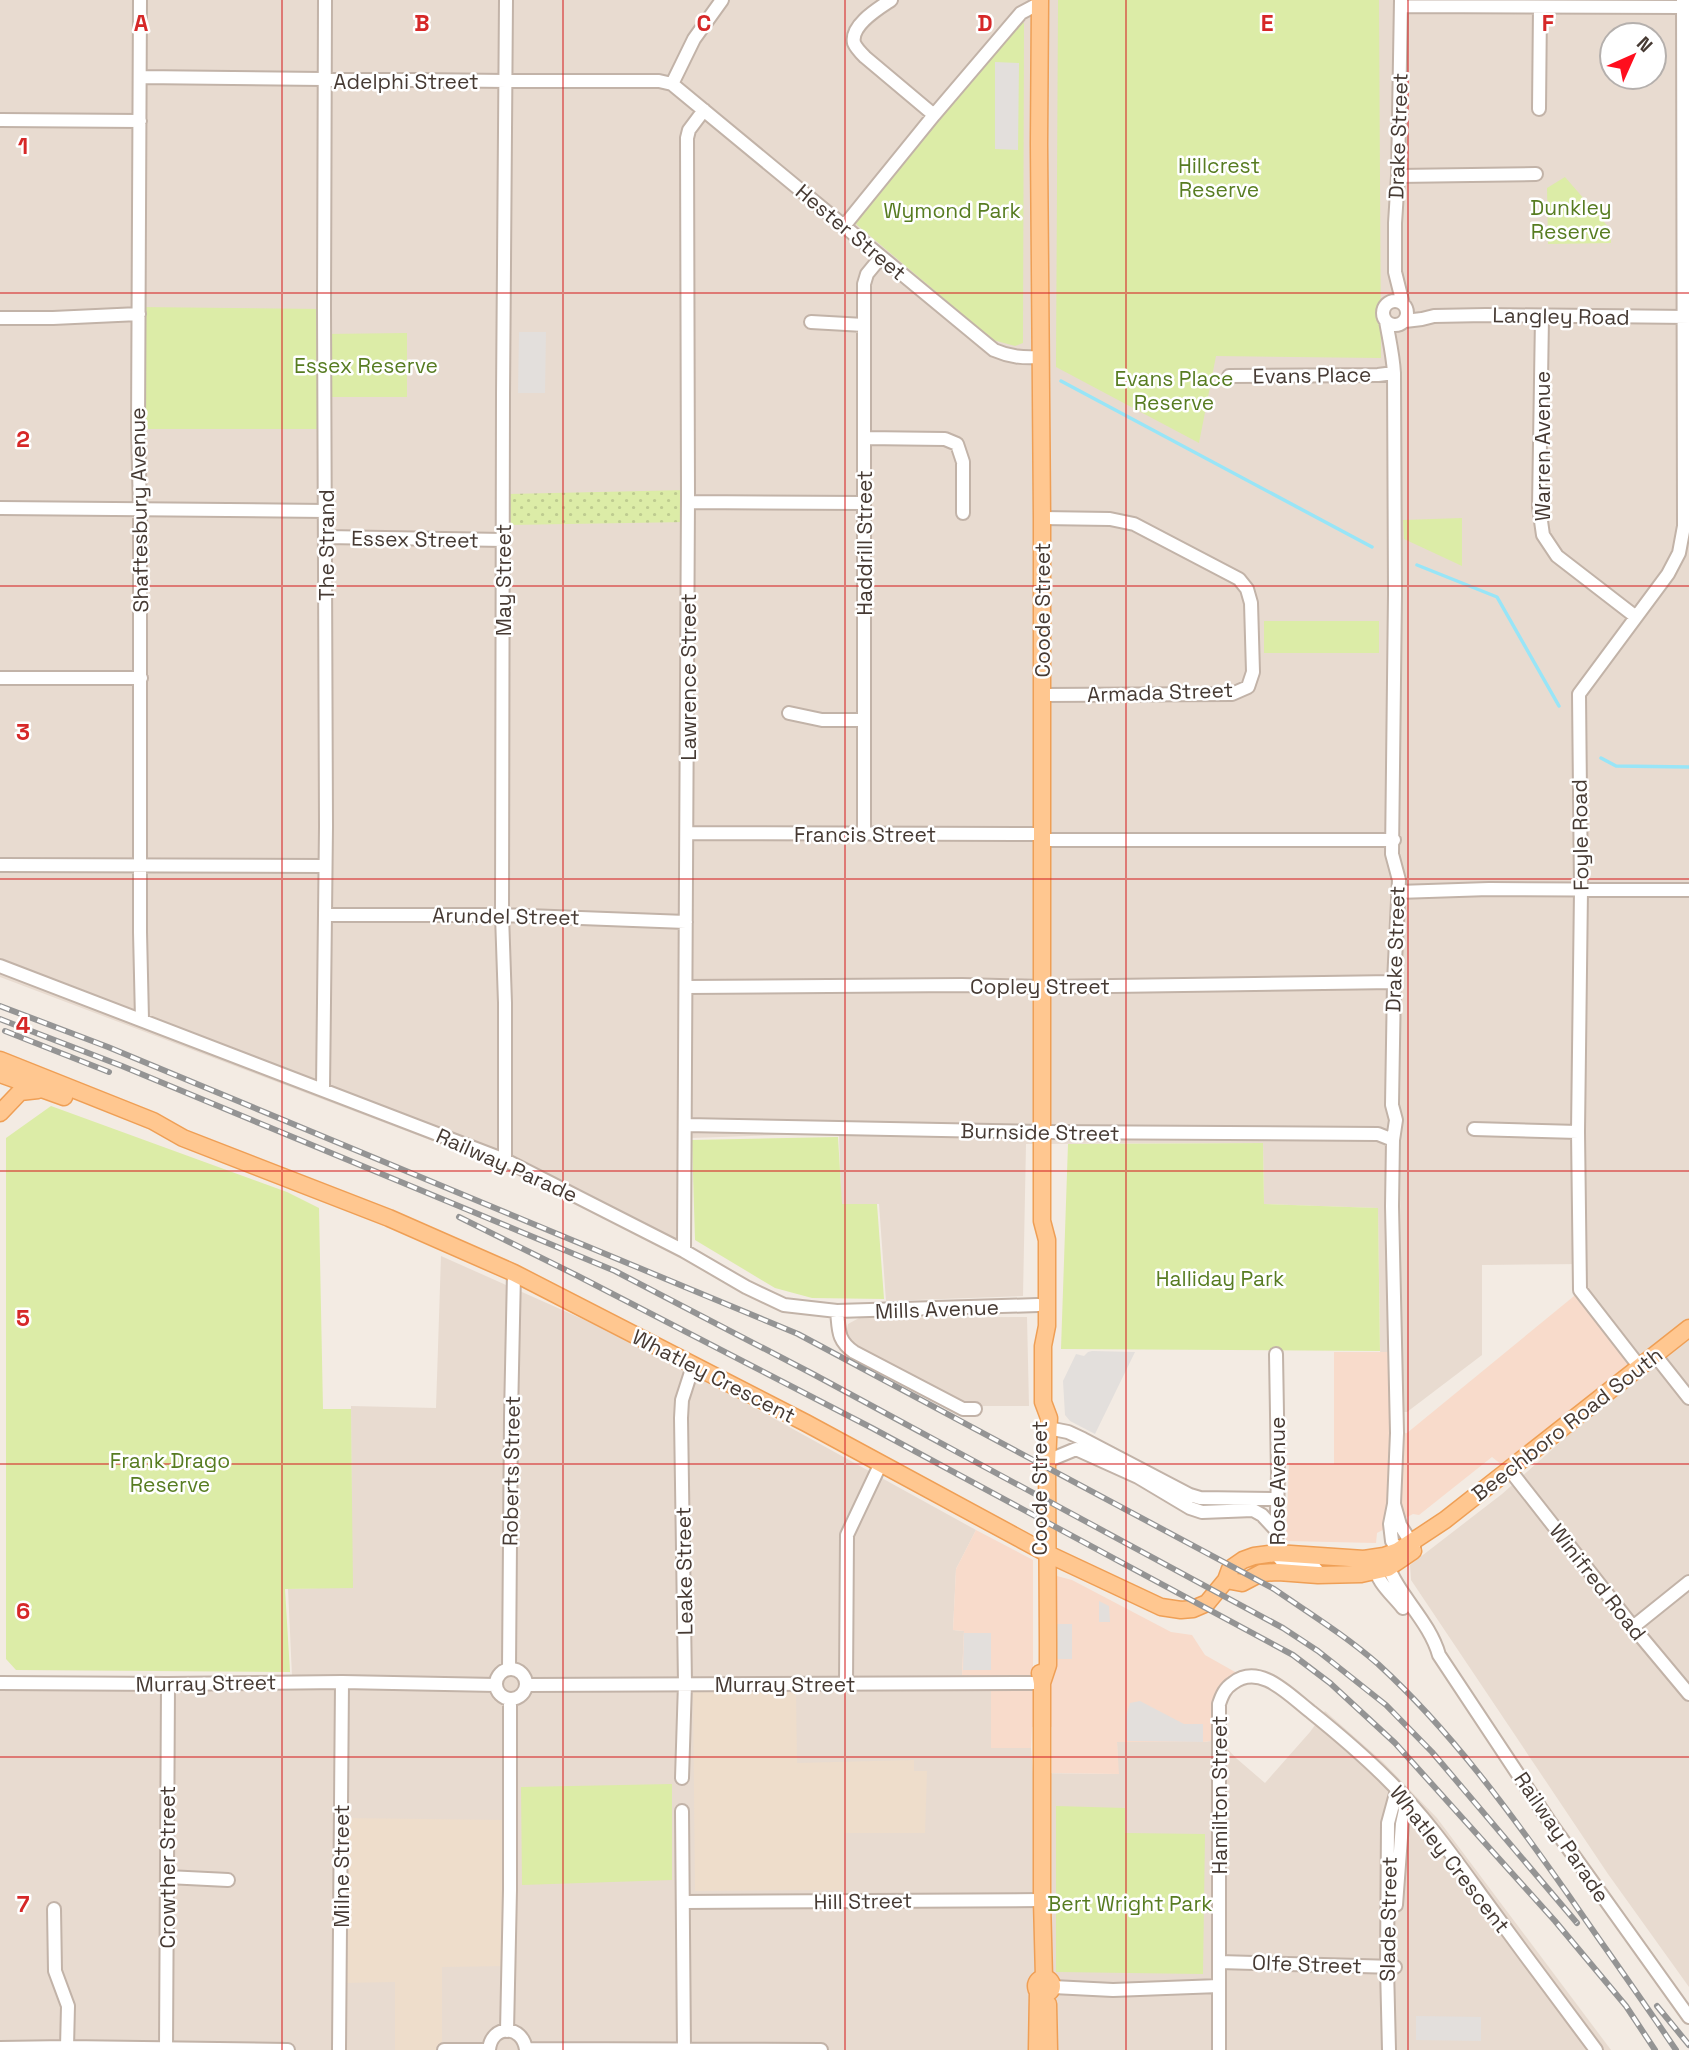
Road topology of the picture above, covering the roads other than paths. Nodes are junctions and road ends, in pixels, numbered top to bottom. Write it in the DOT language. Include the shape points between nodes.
graph roads {
  1 [pos="140,0"];
  2 [pos="325,0"];
  3 [pos="506,0"];
  4 [pos="722,0"];
  5 [pos="891,0"];
  6 [pos="1040,1"];
  7 [pos="1401,3"];
  8 [pos="1683,4"];
  9 [pos="1540,7"];
  10 [pos="141,78"];
  11 [pos="326,80"];
  12 [pos="506,82"];
  13 [pos="672,84"];
  14 [pos="1539,109"];
  15 [pos="704,110"];
  16 [pos="934,115"];
  17 [pos="0,120"];
  18 [pos="141,121"];
  19 [pos="1536,174"];
  20 [pos="1398,176"];
  21 [pos="844,226"];
  22 [pos="881,257"];
  23 [pos="1395,272"];
  24 [pos="1386,305"];
  25 [pos="139,314"];
  26 [pos="1404,314"];
  27 [pos="0,317"];
  28 [pos="1542,317"];
  29 [pos="1686,317"];
  30 [pos="1386,321"];
  31 [pos="811,322"];
  32 [pos="864,325"];
  33 [pos="1393,352"];
  34 [pos="1040,357"];
  35 [pos="1394,373"];
  36 [pos="1229,376"];
  37 [pos="864,438"];
  38 [pos="688,502"];
  39 [pos="864,503"];
  40 [pos="0,508"];
  41 [pos="140,510"];
  42 [pos="326,512"];
  43 [pos="962,513"];
  44 [pos="1042,518"];
  45 [pos="326,537"];
  46 [pos="504,540"];
  47 [pos="1636,617"];
  48 [pos="0,678"];
  49 [pos="141,678"];
  50 [pos="1042,695"];
  51 [pos="789,713"];
  52 [pos="864,720"];
  53 [pos="687,833"];
  54 [pos="864,834"];
  55 [pos="1042,837"];
  56 [pos="1394,840"];
  57 [pos="0,865"];
  58 [pos="140,866"];
  59 [pos="326,866"];
  60 [pos="1581,890"];
  61 [pos="1689,890"];
  62 [pos="1398,892"];
  63 [pos="325,915"];
  64 [pos="502,915"];
  65 [pos="686,922"];
  66 [pos="0,966"];
  67 [pos="1394,982"];
  68 [pos="686,987"];
  69 [pos="1042,987"];
  70 [pos="142,1020"];
  71 [pos="1,1067"];
  72 [pos="0,1081"];
  73 [pos="323,1089"];
  74 [pos="47,1091"];
  75 [pos="0,1113"];
  76 [pos="686,1125"];
  77 [pos="1474,1129"];
  78 [pos="1042,1132"];
  79 [pos="1577,1132"];
  80 [pos="183,1138"];
  81 [pos="1393,1140"];
  82 [pos="505,1160"];
  83 [pos="1042,1221"];
  84 [pos="684,1251"];
  85 [pos="514,1273"];
  86 [pos="1038,1305"];
  87 [pos="837,1311"];
  88 [pos="1689,1328"];
  89 [pos="1043,1346"];
  90 [pos="1276,1354"];
  91 [pos="1655,1355"];
  92 [pos="693,1366"];
  93 [pos="1640,1366"];
  94 [pos="1689,1398"];
  95 [pos="1043,1402"];
  96 [pos="975,1409"];
  97 [pos="1048,1428"];
  98 [pos="1047,1461"];
  99 [pos="881,1463"];
  100 [pos="1509,1469"];
  101 [pos="1276,1499"];
  102 [pos="1276,1530"];
  103 [pos="1043,1551"];
  104 [pos="1276,1553"];
  105 [pos="1393,1557"];
  106 [pos="1321,1574"];
  107 [pos="1226,1580"];
  108 [pos="1689,1583"];
  109 [pos="1633,1627"];
  110 [pos="509,1669"];
  111 [pos="1244,1677"];
  112 [pos="342,1682"];
  113 [pos="0,1683"];
  114 [pos="168,1684"];
  115 [pos="685,1684"];
  116 [pos="846,1684"];
  117 [pos="1042,1684"];
  118 [pos="496,1685"];
  119 [pos="527,1685"];
  120 [pos="1689,1694"];
  121 [pos="510,1700"];
  122 [pos="682,1778"];
  123 [pos="1397,1790"];
  124 [pos="1407,1801"];
  125 [pos="682,1811"];
  126 [pos="167,1877"];
  127 [pos="228,1880"];
  128 [pos="1042,1900"];
  129 [pos="684,1902"];
  130 [pos="54,1909"];
  131 [pos="1219,1962"];
  132 [pos="1391,1967"];
  133 [pos="1219,1986"];
  134 [pos="1046,1988"];
  135 [pos="1689,2017"];
  136 [pos="507,2031"];
  137 [pos="1583,2034"];
  138 [pos="68,2047"];
  139 [pos="0,2048"];
  140 [pos="166,2049"];
  141 [pos="684,2049"];
  142 [pos="288,2050"];
  143 [pos="339,2050"];
  144 [pos="443,2050"];
  145 [pos="489,2050"];
  146 [pos="526,2050"];
  147 [pos="821,2050"];
  148 [pos="1037,2050"];
  149 [pos="1049,2050"];
  150 [pos="1219,2050"];
  151 [pos="1389,2050"];
  152 [pos="1397,2050"];
  153 [pos="1583,2050"];
  154 [pos="1596,2050"];
  1 -- 10 [label="street, Shaftesbury Avenue"];
  2 -- 11 [label="street, The Strand"];
  3 -- 12 [label="street, May Street"];
  4 -- 13 [label="street" via="694,39"];
  5 -- 16 [label="street" via="869,15 853,40 864,57"];
  6 -- 16 [label="street" via="1021,13"];
  6 -- 34 [label="main road, Coode Street"];
  7 -- 9 [label="street"];
  7 -- 20 [label="street, Drake Street"];
  8 -- 9 [label="street"];
  8 -- 29 [label="street, Foyle Road"];
  9 -- 14 [label="street"];
  10 -- 11 [label="street, Adelphi Street"];
  10 -- 18 [label="street, Shaftesbury Avenue"];
  11 -- 12 [label="street, Adelphi Street"];
  11 -- 42 [label="street, The Strand"];
  12 -- 13 [label="street, Adelphi Street"];
  12 -- 46 [label="street, May Street"];
  13 -- 15 [label="street, Hester Street"];
  15 -- 21 [label="street, Hester Street"];
  15 -- 38 [label="street, Lawrence Street" via="687,138"];
  16 -- 21 [label="street"];
  17 -- 18 [label="street"];
  18 -- 25 [label="street, Shaftesbury Avenue"];
  19 -- 20 [label="street"];
  20 -- 23 [label="street, Drake Street"];
  21 -- 22 [label="street, Hester Street"];
  22 -- 32 [label="street, Haddrill Street" via="865,278"];
  22 -- 34 [label="street, Hester Street" via="995,350"];
  23 -- 24 [label="street, Drake Street"];
  23 -- 26 [label="street, Drake Street"];
  24 -- 26 [label="street" via="1392,301"];
  24 -- 30 [label="street, Drake Street"];
  25 -- 27 [label="street"];
  25 -- 41 [label="street, Shaftesbury Avenue"];
  26 -- 28 [label="street, Langley Road" via="1420,310 1434,316"];
  26 -- 30 [label="street" via="1394,325"];
  26 -- 33 [label="street, Drake Street"];
  28 -- 29 [label="street, Langley Road"];
  28 -- 47 [label="street, Warren Avenue" via="1539,507 1543,535 1557,556"];
  29 -- 47 [label="street, Foyle Road" via="1684,526 1679,553 1668,574"];
  30 -- 33 [label="street, Drake Street"];
  31 -- 32 [label="street"];
  32 -- 37 [label="street, Haddrill Street"];
  33 -- 35 [label="street, Drake Street"];
  34 -- 44 [label="main road, Coode Street"];
  35 -- 36 [label="street, Evans Place"];
  35 -- 56 [label="street, Drake Street"];
  37 -- 39 [label="street, Haddrill Street"];
  37 -- 43 [label="street" via="945,439 957,444 963,462"];
  38 -- 39 [label="street"];
  38 -- 53 [label="street, Lawrence Street"];
  39 -- 52 [label="street, Haddrill Street"];
  40 -- 41 [label="street, Essex Street"];
  41 -- 42 [label="street, Essex Street"];
  41 -- 49 [label="street, Shaftesbury Avenue"];
  42 -- 45 [label="street, The Strand"];
  44 -- 50 [label="main road, Coode Street"];
  44 -- 50 [label="street, Armada Street" via="1134,524 1239,579 1251,603 1253,672 1248,687 1232,694"];
  45 -- 46 [label="street, Essex Street"];
  45 -- 59 [label="street, The Strand"];
  46 -- 64 [label="street, May Street"];
  47 -- 60 [label="street, Foyle Road" via="1579,694"];
  48 -- 49 [label="street"];
  49 -- 58 [label="street, Shaftesbury Avenue"];
  50 -- 55 [label="main road, Coode Street"];
  51 -- 52 [label="street" via="822,720"];
  52 -- 54 [label="street, Haddrill Street"];
  53 -- 54 [label="street, Francis Street"];
  53 -- 65 [label="street, Lawrence Street"];
  54 -- 55 [label="street, Francis Street"];
  55 -- 56 [label="street, Francis Street"];
  55 -- 69 [label="main road, Coode Street"];
  56 -- 62 [label="street, Drake Street"];
  57 -- 58 [label="street"];
  58 -- 59 [label="street"];
  58 -- 70 [label="street, Shaftesbury Avenue"];
  59 -- 63 [label="street, The Strand"];
  60 -- 61 [label="street"];
  60 -- 62 [label="street"];
  60 -- 79 [label="street, Foyle Road"];
  62 -- 67 [label="street, Drake Street"];
  63 -- 64 [label="street, Arundel Street"];
  63 -- 73 [label="street, The Strand"];
  64 -- 65 [label="street, Arundel Street"];
  64 -- 82 [label="street, May Street"];
  65 -- 68 [label="street, Lawrence Street"];
  66 -- 70 [label="street, Railway Parade"];
  67 -- 69 [label="street, Copley Street"];
  67 -- 81 [label="street, Drake Street"];
  68 -- 69 [label="street, Copley Street"];
  68 -- 76 [label="street, Lawrence Street"];
  69 -- 78 [label="main road, Coode Street"];
  70 -- 73 [label="street, Railway Parade"];
  71 -- 72 [label="main road"];
  71 -- 74 [label="main road, Whatley Crescent"];
  71 -- 80 [label="main road, Whatley Crescent" via="153,1121"];
  73 -- 82 [label="street, Railway Parade"];
  74 -- 75 [label="main road" via="20,1092"];
  74 -- 80 [label="main road, Whatley Crescent"];
  76 -- 78 [label="street, Burnside Street"];
  76 -- 84 [label="street, Lawrence Street"];
  77 -- 79 [label="street"];
  78 -- 81 [label="street, Burnside Street" via="1378,1134"];
  78 -- 83 [label="main road, Coode Street"];
  79 -- 93 [label="street, Foyle Road" via="1580,1290"];
  80 -- 85 [label="main road, Whatley Crescent" via="389,1218"];
  81 -- 105 [label="street, Drake Street" via="1397,1408 1390,1524"];
  82 -- 84 [label="street, Railway Parade"];
  83 -- 86 [label="main road, Coode Street"];
  83 -- 89 [label="main road, Coode Street" via="1047,1240"];
  84 -- 87 [label="street, Railway Parade" via="784,1305"];
  85 -- 92 [label="main road, Whatley Crescent"];
  85 -- 110 [label="street, Roberts Street"];
  86 -- 87 [label="street, Mills Avenue"];
  86 -- 89 [label="main road, Coode Street" via="1037,1326"];
  87 -- 96 [label="street" via="844,1345 963,1409"];
  88 -- 91 [label="main road, Beechboro Road South"];
  89 -- 95 [label="main road, Coode Street"];
  90 -- 101 [label="street, Rose Avenue"];
  91 -- 93 [label="main road, Beechboro Road South"];
  91 -- 94 [label="street"];
  92 -- 99 [label="main road, Whatley Crescent"];
  92 -- 115 [label="street, Leake Street" via="681,1419"];
  93 -- 100 [label="main road, Beechboro Road South"];
  95 -- 97 [label="main road, Coode Street"];
  95 -- 103 [label="main road, Coode Street" via="1038,1412"];
  97 -- 98 [label="main road, Coode Street"];
  97 -- 101 [label="street" via="1068,1432 1200,1498"];
  98 -- 102 [label="street" via="1076,1449 1202,1512 1253,1510"];
  98 -- 103 [label="main road, Coode Street"];
  99 -- 103 [label="main road, Whatley Crescent"];
  99 -- 116 [label="street" via="846,1535"];
  100 -- 105 [label="main road, Beechboro Road South"];
  100 -- 109 [label="street, Winifred Road"];
  101 -- 102 [label="street, Rose Avenue"];
  102 -- 104 [label="street, Rose Avenue"];
  103 -- 107 [label="main road, Whatley Crescent" via="1161,1607 1193,1609 1207,1603"];
  103 -- 117 [label="main road, Coode Street" via="1038,1576"];
  103 -- 117 [label="main road" via="1048,1665"];
  104 -- 105 [label="main road"];
  104 -- 106 [label="street, Rose Avenue" via="1279,1561 1314,1567"];
  104 -- 107 [label="main road, Whatley Crescent" via="1244,1560 1230,1569"];
  105 -- 106 [label="main road" via="1361,1574"];
  105 -- 135 [label="street, Railway Parade" via="1379,1580 1439,1655 1551,1824"];
  106 -- 107 [label="main road" via="1261,1573 1242,1583"];
  108 -- 109 [label="street"];
  109 -- 120 [label="street, Winifred Road"];
  110 -- 118 [label="street" via="499,1675"];
  110 -- 119 [label="street" via="520,1671"];
  111 -- 123 [label="street, Whatley Crescent" via="1272,1682"];
  111 -- 131 [label="street, Hamilton Street" via="1229,1685 1219,1704"];
  112 -- 114 [label="street, Murray Street"];
  112 -- 118 [label="street, Murray Street"];
  112 -- 143 [label="street, Milne Street"];
  113 -- 114 [label="street, Murray Street"];
  114 -- 126 [label="street, Crowther Street"];
  115 -- 116 [label="street, Murray Street"];
  115 -- 119 [label="street, Murray Street"];
  115 -- 122 [label="street, Leake Street"];
  116 -- 117 [label="street, Murray Street"];
  117 -- 128 [label="main road"];
  118 -- 121 [label="street" via="500,1695"];
  119 -- 121 [label="street" via="523,1695"];
  121 -- 136 [label="street"];
  123 -- 124 [label="street, Whatley Crescent"];
  123 -- 132 [label="street, Slade Street" via="1388,1823"];
  124 -- 132 [label="street, Slade Street"];
  124 -- 137 [label="street, Whatley Crescent"];
  125 -- 129 [label="street"];
  126 -- 127 [label="street"];
  126 -- 140 [label="street, Crowther Street"];
  128 -- 129 [label="street, Hill Street"];
  128 -- 134 [label="main road"];
  129 -- 141 [label="street"];
  130 -- 138 [label="street" via="55,1971 68,2006"];
  131 -- 132 [label="street, Olfe Street"];
  131 -- 133 [label="street, Hamilton Street"];
  132 -- 151 [label="street, Slade Street"];
  132 -- 152 [label="street, Slade Street"];
  133 -- 134 [label="street"];
  133 -- 150 [label="street, Hamilton Street"];
  134 -- 148 [label="main road"];
  134 -- 149 [label="main road"];
  136 -- 145 [label="street" via="492,2038"];
  136 -- 146 [label="street" via="522,2038"];
  137 -- 153 [label="street"];
  137 -- 154 [label="street, Whatley Crescent"];
  138 -- 139 [label="street"];
  138 -- 140 [label="street"];
  140 -- 142 [label="street"];
  141 -- 146 [label="street"];
  141 -- 147 [label="street"];
  144 -- 145 [label="street"];
}
